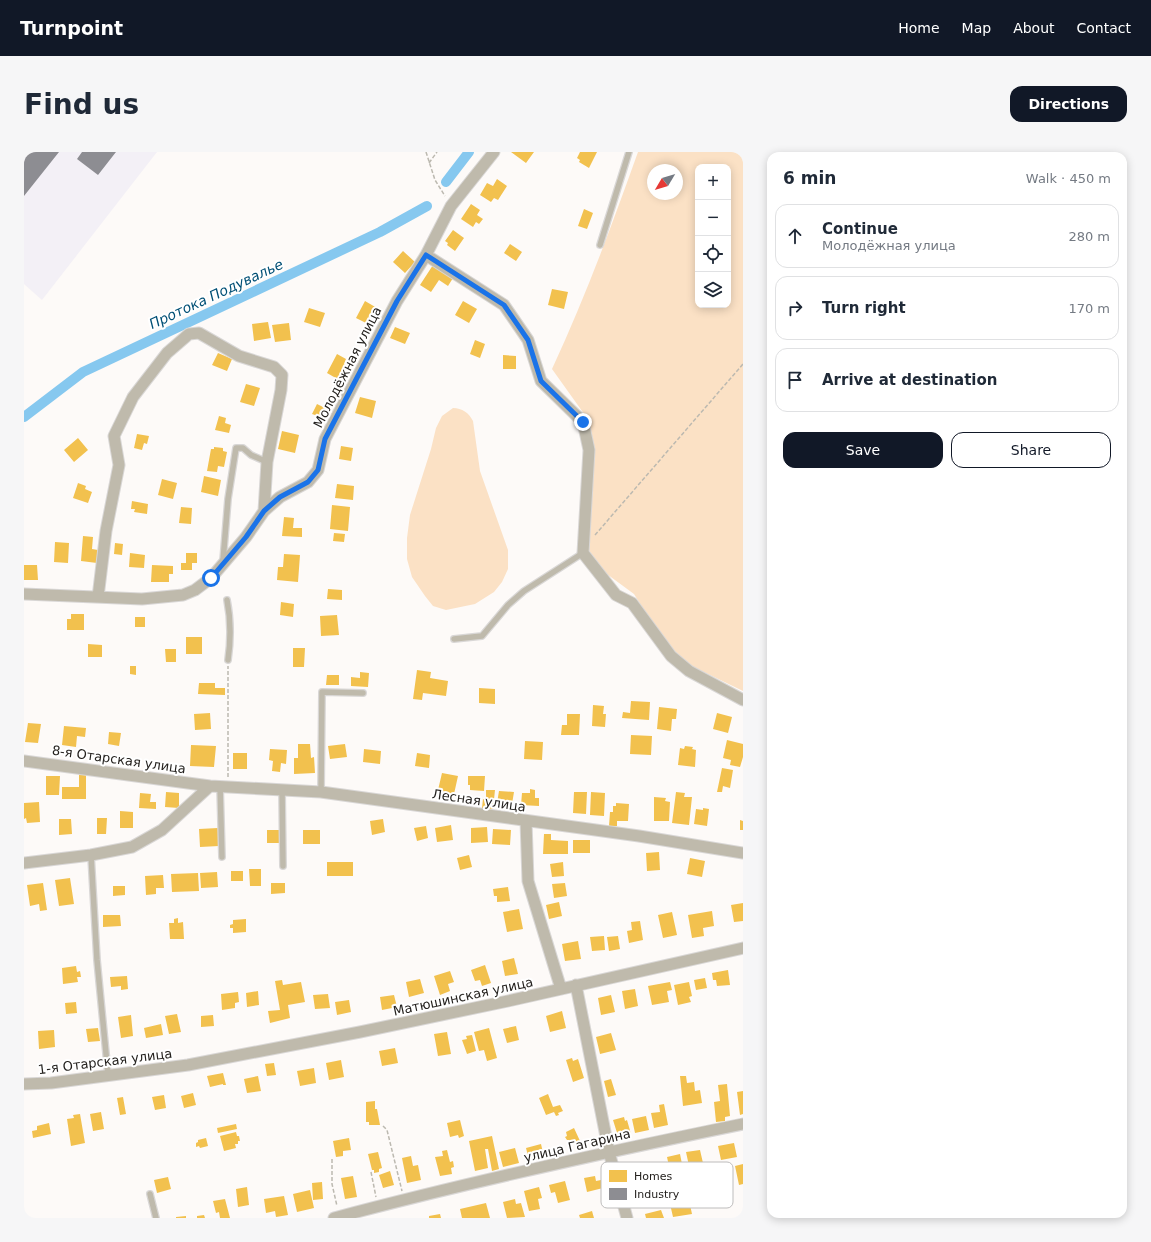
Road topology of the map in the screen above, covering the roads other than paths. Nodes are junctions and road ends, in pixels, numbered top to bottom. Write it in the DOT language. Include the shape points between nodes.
graph roads {
  1 [pos="494,152"];
  2 [pos="630,152"];
  3 [pos="600,245"];
  4 [pos="426,255"];
  5 [pos="266,462"];
  6 [pos="264,511"];
  7 [pos="583,551"];
  8 [pos="223,564"];
  9 [pos="24,594"];
  10 [pos="98,597"];
  11 [pos="227,600"];
  12 [pos="454,640"];
  13 [pos="228,660"];
  14 [pos="363,693"];
  15 [pos="743,700"];
  16 [pos="24,761"];
  17 [pos="219,786"];
  18 [pos="282,789"];
  19 [pos="321,792"];
  20 [pos="526,821"];
  21 [pos="743,853"];
  22 [pos="91,855"];
  23 [pos="222,857"];
  24 [pos="24,863"];
  25 [pos="283,866"];
  26 [pos="743,948"];
  27 [pos="576,985"];
  28 [pos="561,988"];
  29 [pos="188,1064"];
  30 [pos="108,1074"];
  31 [pos="24,1084"];
  32 [pos="743,1124"];
  33 [pos="609,1152"];
  34 [pos="612,1162"];
  35 [pos="150,1194"];
  36 [pos="624,1208"];
  37 [pos="337,1217"];
  38 [pos="156,1218"];
  39 [pos="627,1218"];
  1 -- 4 [label="street, Молодёжная улица" via="451,206"];
  2 -- 3 [label="lane"];
  4 -- 6 [label="street, Молодёжная улица" via="397,301 325,439 318,470 308,482 280,497"];
  4 -- 7 [label="street" via="504,305 528,340 541,381 583,422 589,450"];
  5 -- 6 [label="street"];
  5 -- 8 [label="lane" via="243,448 236,448 228,499"];
  5 -- 10 [label="street" via="282,390 282,375 274,366 239,356 199,333 189,334 167,353 133,397 114,436 119,465 106,531"];
  6 -- 8 [label="street, Молодёжная улица"];
  7 -- 12 [label="lane" via="524,591 508,605 482,636"];
  7 -- 15 [label="street" via="616,595 632,603 671,656 689,671"];
  8 -- 10 [label="street, Молодёжная улица" via="211,578 183,595 142,599"];
  9 -- 10 [label="street, Молодёжная улица"];
  11 -- 13 [label="lane" via="231,641"];
  14 -- 19 [label="lane" via="322,692"];
  16 -- 17 [label="street, 8-я Отарская улица"];
  17 -- 18 [label="street, Лесная улица"];
  17 -- 22 [label="street" via="162,830 132,847"];
  17 -- 23 [label="lane"];
  18 -- 19 [label="street, Лесная улица"];
  18 -- 25 [label="lane"];
  19 -- 20 [label="street, Лесная улица"];
  20 -- 21 [label="street, Лесная улица"];
  20 -- 28 [label="street" via="528,881"];
  22 -- 24 [label="street"];
  22 -- 30 [label="lane" via="97,960"];
  26 -- 27 [label="street, Матюшинская улица"];
  27 -- 28 [label="street, Матюшинская улица"];
  27 -- 33 [label="street"];
  28 -- 29 [label="street, Матюшинская улица" via="360,1032"];
  29 -- 30 [label="street, 1-я Отарская улица"];
  30 -- 31 [label="street, 1-я Отарская улица" via="50,1083"];
  32 -- 33 [label="street, улица Гагарина"];
  33 -- 34 [label="street"];
  33 -- 37 [label="street, улица Гагарина"];
  35 -- 38 [label="lane"];
  36 -- 39 [label="street"];
}
